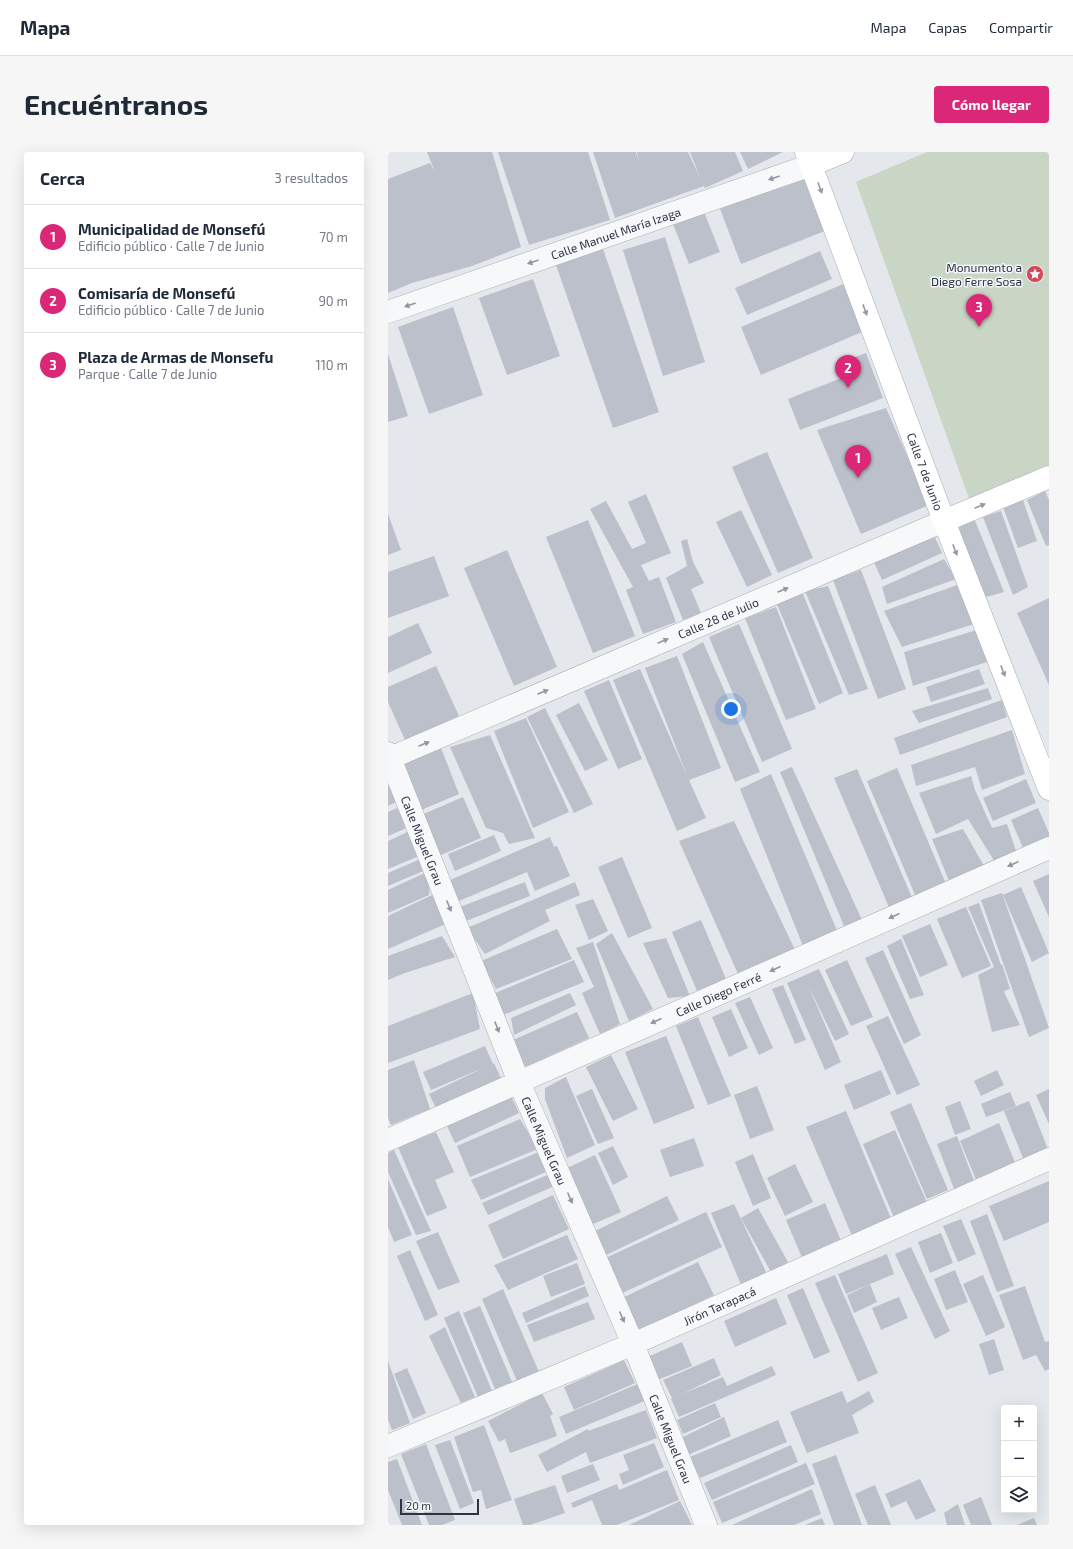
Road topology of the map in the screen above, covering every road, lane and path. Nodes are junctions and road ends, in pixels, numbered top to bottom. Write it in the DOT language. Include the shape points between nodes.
graph roads {
  1 [pos="843,152"];
  2 [pos="808,158"];
  3 [pos="388,312"];
  4 [pos="1049,477"];
  5 [pos="944,521"];
  6 [pos="389,757"];
  7 [pos="1049,789"];
  8 [pos="1049,848"];
  9 [pos="519,1082"];
  10 [pos="388,1140"];
  11 [pos="1049,1159"];
  12 [pos="633,1344"];
  13 [pos="388,1446"];
  14 [pos="706,1525"];
  1 -- 2 [label="street, Calle Manuel María Izaga"];
  2 -- 3 [label="street, Calle Manuel María Izaga, one-way"];
  2 -- 5 [label="street, Calle 7 de Junio, one-way"];
  5 -- 4 [label="street, Calle 28 de Julio, one-way"];
  6 -- 5 [label="street, Calle 28 de Julio, one-way"];
  5 -- 7 [label="street, Calle 7 de Junio, one-way"];
  6 -- 9 [label="street, Calle Miguel Grau, one-way"];
  8 -- 9 [label="street, Calle Diego Ferré, one-way"];
  9 -- 10 [label="street, Calle Diego Ferré"];
  9 -- 12 [label="street, Calle Miguel Grau, one-way"];
  11 -- 12 [label="street, Jirón Tarapacá"];
  12 -- 13 [label="street, Jirón Tarapacá"];
  12 -- 14 [label="street, Calle Miguel Grau"];
}
